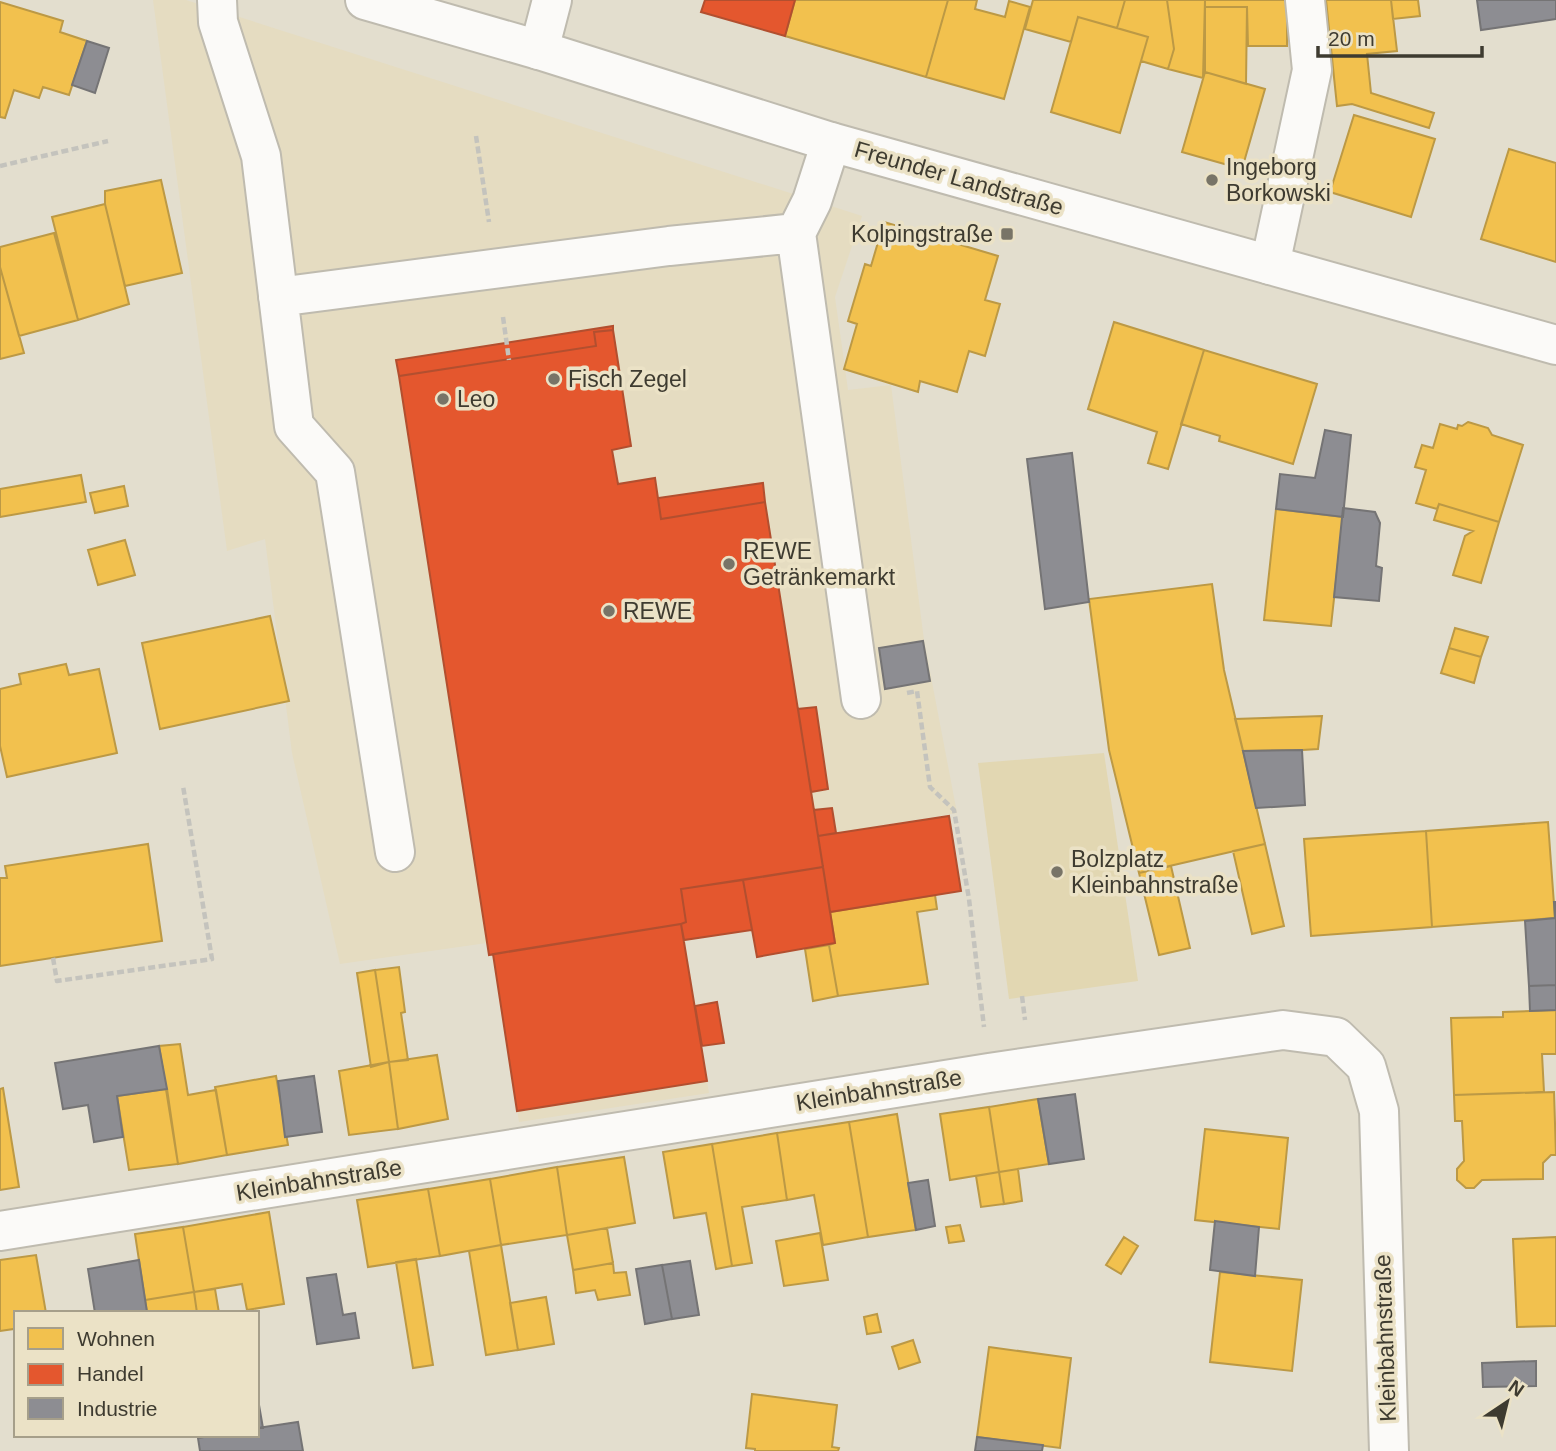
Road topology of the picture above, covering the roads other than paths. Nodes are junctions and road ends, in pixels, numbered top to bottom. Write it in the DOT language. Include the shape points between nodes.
graph roads {
  1 [pos="217,0"];
  2 [pos="365,0"];
  3 [pos="552,0"];
  4 [pos="1305,0"];
  5 [pos="539,50"];
  6 [pos="831,142"];
  7 [pos="796,233"];
  8 [pos="1270,265"];
  9 [pos="278,297"];
  10 [pos="1556,345"];
  11 [pos="861,699"];
  12 [pos="395,852"];
  13 [pos="0,1231"];
  14 [pos="1389,1451"];
  1 -- 9 [label="street" via="218,22 261,156"];
  2 -- 5 [label="street, Freunder Landstraße"];
  3 -- 5 [label="street"];
  4 -- 8 [label="street" via="1312,70"];
  5 -- 6 [label="street, Freunder Landstraße"];
  6 -- 7 [label="street"];
  6 -- 8 [label="street, Freunder Landstraße"];
  7 -- 9 [label="street"];
  7 -- 11 [label="street"];
  8 -- 10 [label="street, Freunder Landstraße"];
  9 -- 12 [label="street" via="294,426 335,472"];
  13 -- 14 [label="street, Kleinbahnstraße" via="1283,1030 1336,1037 1366,1066 1379,1111"];
}
